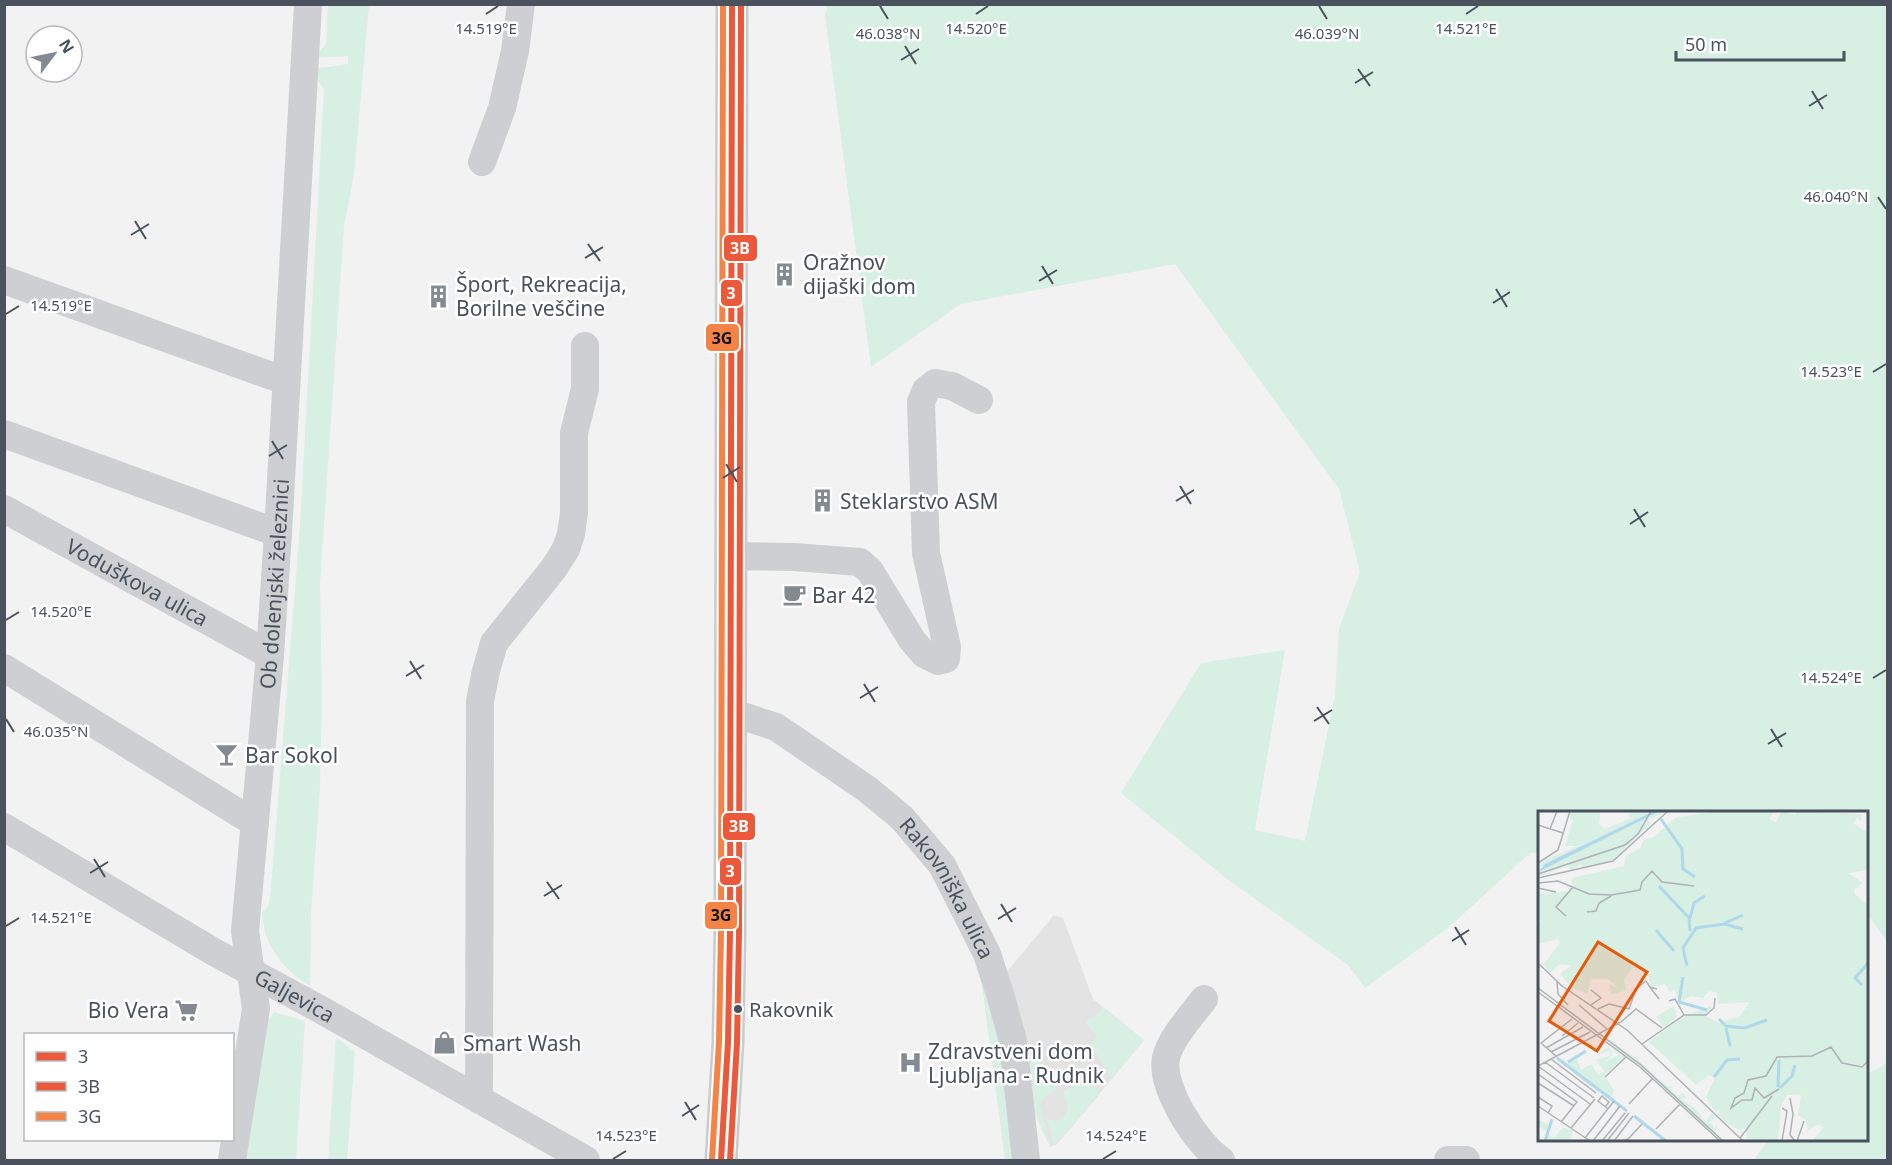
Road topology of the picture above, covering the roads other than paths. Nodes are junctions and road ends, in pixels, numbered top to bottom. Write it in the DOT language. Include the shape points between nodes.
graph roads {
  1 [pos="308,4"];
  2 [pos="521,4"];
  3 [pos="732,4"];
  4 [pos="482,162"];
  5 [pos="4,280"];
  6 [pos="585,346"];
  7 [pos="286,381"];
  8 [pos="979,400"];
  9 [pos="4,434"];
  10 [pos="4,508"];
  11 [pos="279,533"];
  12 [pos="732,556"];
  13 [pos="270,655"];
  14 [pos="4,668"];
  15 [pos="730,712"];
  16 [pos="255,823"];
  17 [pos="4,827"];
  18 [pos="251,972"];
  19 [pos="1204,999"];
  20 [pos="479,1100"];
  21 [pos="232,1161"];
  22 [pos="586,1161"];
  23 [pos="721,1161"];
  24 [pos="1026,1161"];
  25 [pos="1221,1161"];
  26 [pos="1448,1161"];
  27 [pos="1466,1161"];
  1 -- 7 [label="street, Ob dolenjski železnici"];
  2 -- 4 [label="street" via="502,108"];
  3 -- 12 [label="main road"];
  5 -- 7 [label="street"];
  6 -- 20 [label="street" via="585,389 574,433 571,534 554,568 494,643 480,701"];
  7 -- 11 [label="street, Ob dolenjski železnici"];
  8 -- 12 [label="street" via="952,386 935,383 926,390 921,402 926,553 947,647 946,659 938,661 924,654 870,571 860,562"];
  9 -- 11 [label="street"];
  10 -- 13 [label="street, Voduškova ulica"];
  11 -- 13 [label="street, Ob dolenjski železnici"];
  12 -- 15 [label="main road"];
  13 -- 16 [label="street, Ob dolenjski železnici"];
  14 -- 16 [label="street"];
  15 -- 23 [label="main road" via="728,1042"];
  15 -- 24 [label="street, Rakovniška ulica" via="776,727 867,789 902,818 942,865 987,954 1000,994 1012,1041"];
  16 -- 18 [label="street, Ob dolenjski železnici" via="245,932"];
  17 -- 18 [label="street, Galjevica"];
  18 -- 20 [label="street, Galjevica"];
  18 -- 21 [label="street, Ob dolenjski železnici" via="256,1010"];
  19 -- 25 [label="street" via="1170,1047 1167,1076 1190,1128"];
  20 -- 22 [label="street, Galjevica"];
  26 -- 27 [label="street"];
}
